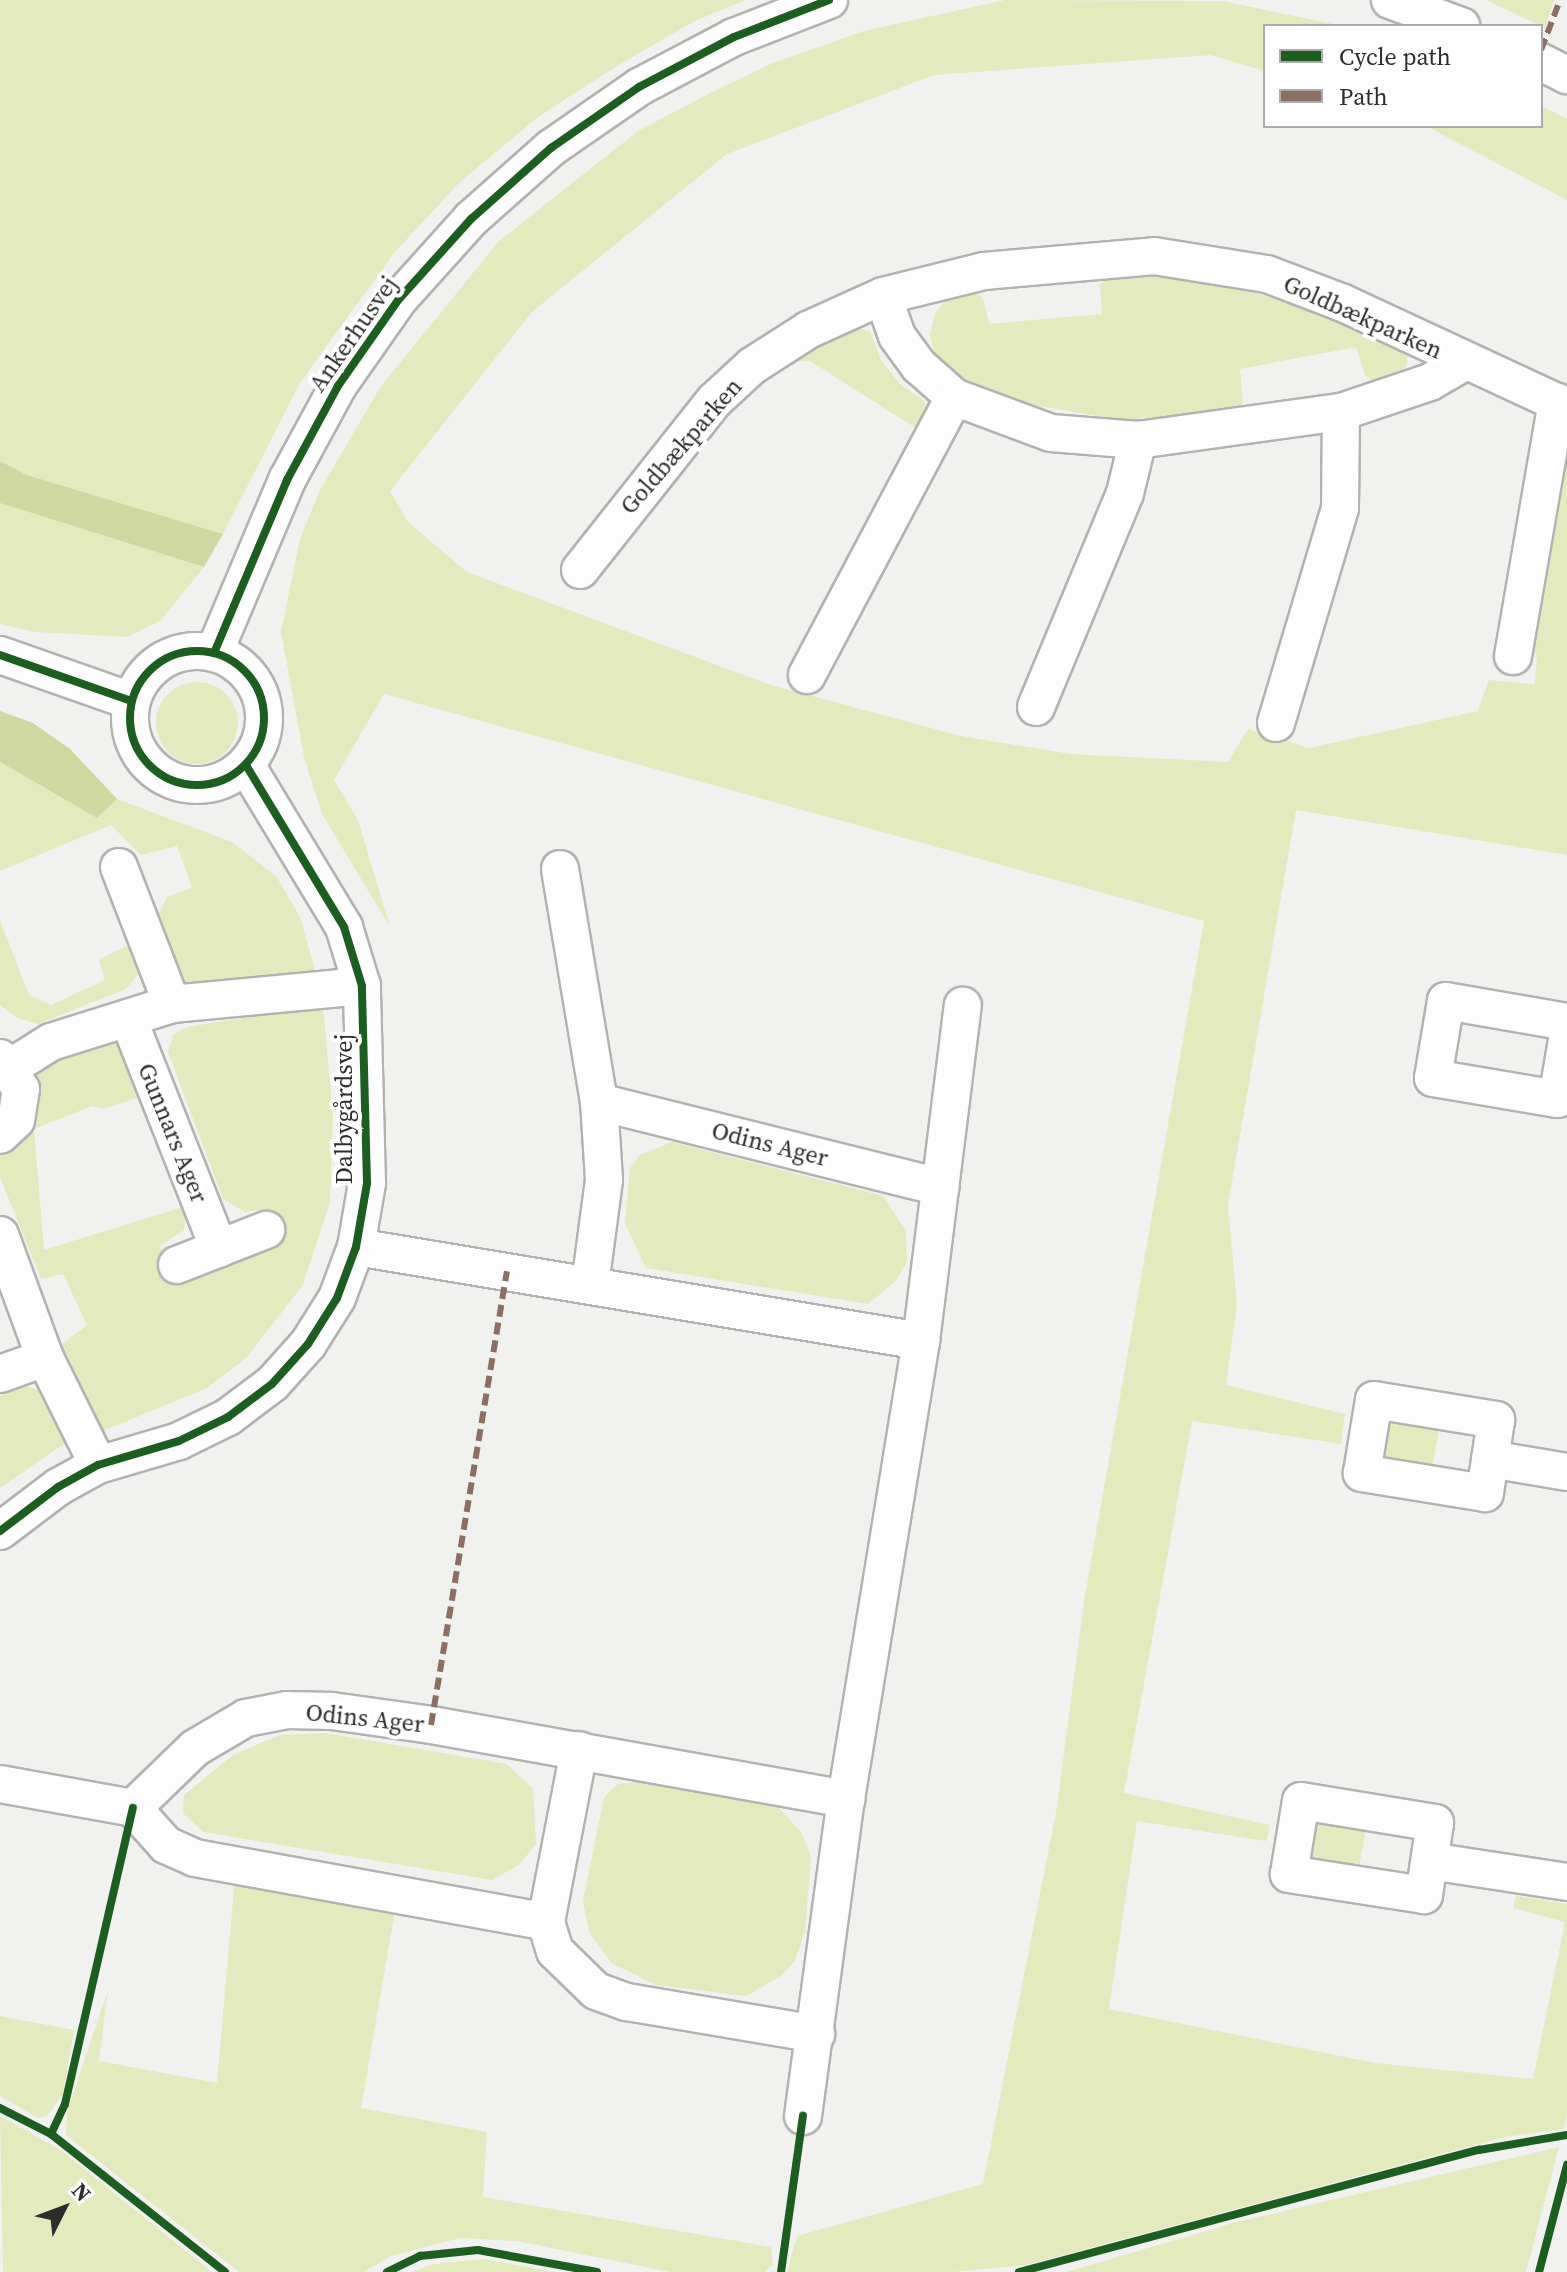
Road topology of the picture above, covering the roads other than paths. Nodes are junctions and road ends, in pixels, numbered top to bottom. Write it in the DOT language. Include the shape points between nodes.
graph roads {
  1 [pos="829,0"];
  2 [pos="1390,0"];
  3 [pos="1456,24"];
  4 [pos="1543,63"];
  5 [pos="1567,75"];
  6 [pos="883,296"];
  7 [pos="1464,362"];
  8 [pos="954,397"];
  9 [pos="1562,404"];
  10 [pos="1341,412"];
  11 [pos="1138,440"];
  12 [pos="580,570"];
  13 [pos="214,653"];
  14 [pos="0,655"];
  15 [pos="1513,656"];
  16 [pos="807,675"];
  17 [pos="131,701"];
  18 [pos="1036,707"];
  19 [pos="1276,723"];
  20 [pos="246,765"];
  21 [pos="119,867"];
  22 [pos="560,869"];
  23 [pos="362,986"];
  24 [pos="172,1004"];
  25 [pos="963,1006"];
  26 [pos="128,1018"];
  27 [pos="1567,1022"];
  28 [pos="1566,1055"];
  29 [pos="5,1063"];
  30 [pos="599,1102"];
  31 [pos="0,1135"];
  32 [pos="941,1187"];
  33 [pos="266,1230"];
  34 [pos="0,1235"];
  35 [pos="356,1247"];
  36 [pos="219,1249"];
  37 [pos="177,1265"];
  38 [pos="590,1285"];
  39 [pos="921,1341"];
  40 [pos="45,1358"];
  41 [pos="0,1374"];
  42 [pos="1490,1459"];
  43 [pos="98,1465"];
  44 [pos="1567,1472"];
  45 [pos="0,1531"];
  46 [pos="579,1750"];
  47 [pos="0,1784"];
  48 [pos="846,1799"];
  49 [pos="133,1808"];
  50 [pos="1430,1861"];
  51 [pos="1567,1882"];
  52 [pos="546,1922"];
  53 [pos="816,2034"];
  54 [pos="803,2116"];
  1 -- 13 [label="street, Ankerhusvej" via="734,37 639,87 551,148 471,219 399,299 338,386 287,480"];
  2 -- 3 [label="street"];
  4 -- 5 [label="street"];
  6 -- 7 [label="street, Goldbækparken" via="998,269 1154,256 1267,274 1343,303"];
  6 -- 8 [label="street, Goldbækparken" via="897,336 919,366"];
  6 -- 12 [label="street, Goldbækparken" via="808,330 752,366 714,401"];
  7 -- 9 [label="street, Goldbækparken"];
  7 -- 10 [label="street, Goldbækparken" via="1430,382"];
  8 -- 11 [label="street, Goldbækparken" via="1051,433"];
  8 -- 16 [label="street"];
  9 -- 15 [label="street, Goldbækparken"];
  10 -- 11 [label="street, Goldbækparken"];
  10 -- 19 [label="street" via="1340,508"];
  11 -- 18 [label="street" via="1125,493"];
  13 -- 17 [label="street" via="172,655 147,673"];
  13 -- 20 [label="street" via="232,661 259,690 263,730"];
  14 -- 17 [label="street"];
  17 -- 20 [label="street" via="134,744 163,778 207,785"];
  20 -- 23 [label="street, Dalbygårdsvej" via="344,927"];
  21 -- 24 [label="street"];
  22 -- 30 [label="street"];
  23 -- 24 [label="street"];
  23 -- 35 [label="street, Dalbygårdsvej" via="367,1183"];
  24 -- 26 [label="street"];
  25 -- 32 [label="street"];
  26 -- 29 [label="street"];
  26 -- 36 [label="street, Gunnars Ager"];
  27 -- 28 [label="street" via="1446,1001 1433,1078 1557,1099"];
  29 -- 31 [label="street" via="21,1089 16,1120"];
  30 -- 32 [label="street, Odins Ager"];
  30 -- 38 [label="street" via="604,1180"];
  32 -- 39 [label="street"];
  33 -- 36 [label="street"];
  34 -- 40 [label="street"];
  35 -- 38 [label="street"];
  35 -- 43 [label="street, Dalbygårdsvej" via="337,1298 272,1384 228,1417 179,1441"];
  36 -- 37 [label="street"];
  38 -- 39 [label="street"];
  39 -- 48 [label="street"];
  40 -- 41 [label="street"];
  40 -- 43 [label="street"];
  42 -- 44 [label="street"];
  43 -- 45 [label="street, Dalbygårdsvej" via="58,1487"];
  46 -- 48 [label="street, Odins Ager"];
  46 -- 49 [label="street, Odins Ager" via="332,1711 287,1710 246,1718 195,1748"];
  46 -- 52 [label="street"];
  47 -- 49 [label="street"];
  48 -- 53 [label="street"];
  49 -- 52 [label="street" via="166,1845 195,1858"];
  50 -- 51 [label="street"];
  52 -- 53 [label="street" via="555,1951 596,1991 627,2002"];
  53 -- 54 [label="street"];
}
